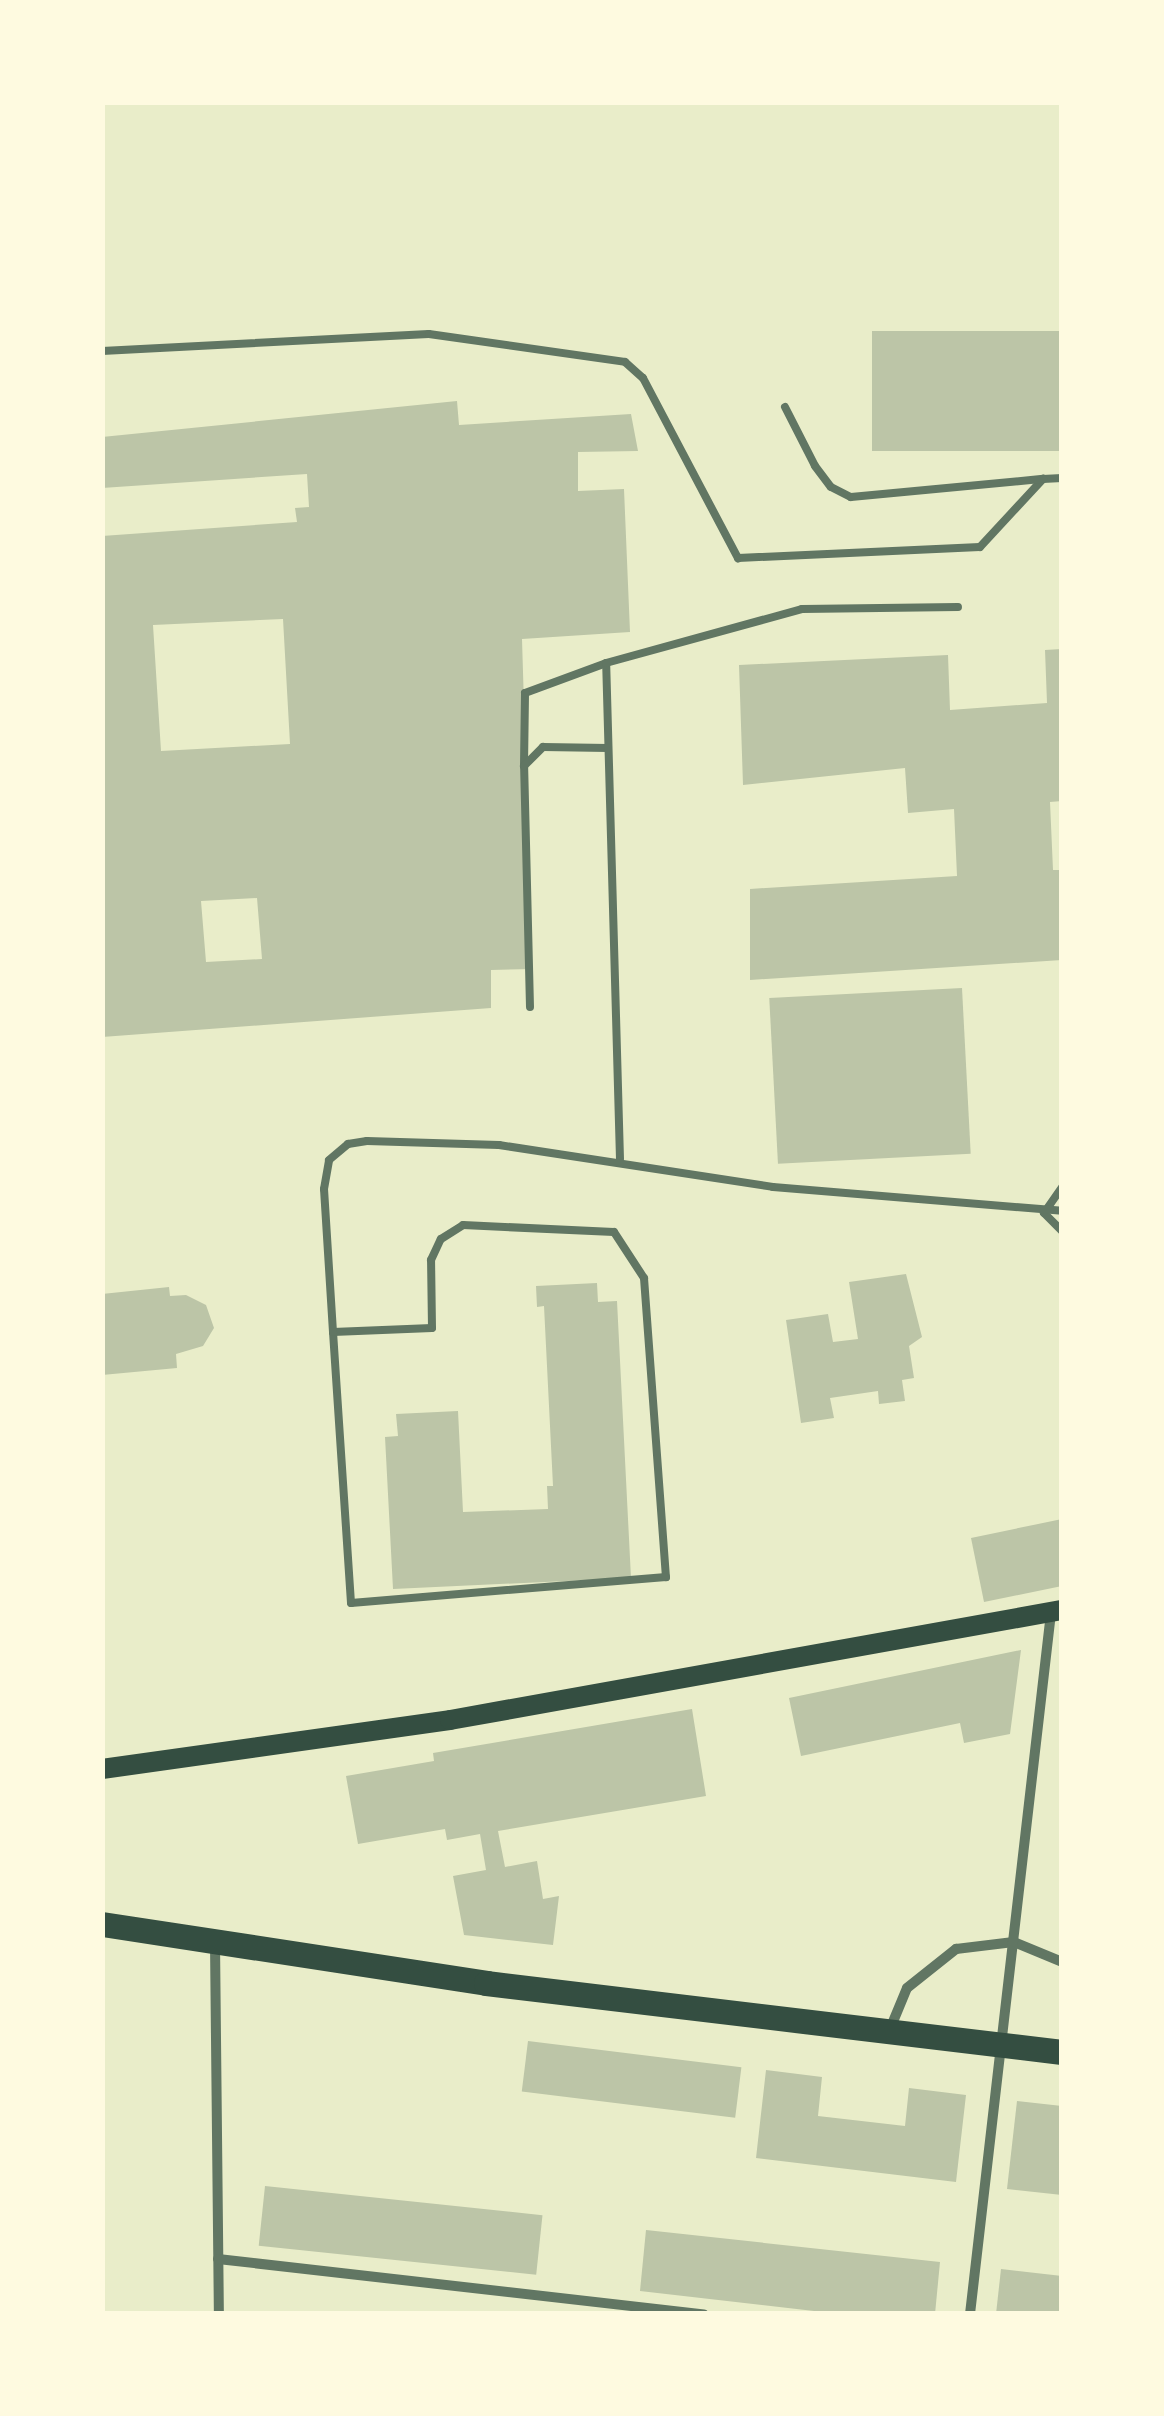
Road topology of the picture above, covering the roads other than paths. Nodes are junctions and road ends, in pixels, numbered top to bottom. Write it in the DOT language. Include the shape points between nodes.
graph roads {
  1 [pos="102,351"];
  2 [pos="785,407"];
  3 [pos="1062,478"];
  4 [pos="1043,479"];
  5 [pos="958,607"];
  6 [pos="606,663"];
  7 [pos="608,748"];
  8 [pos="524,766"];
  9 [pos="530,1007"];
  10 [pos="620,1159"];
  11 [pos="1062,1187"];
  12 [pos="1062,1211"];
  13 [pos="1044,1213"];
  14 [pos="1062,1231"];
  15 [pos="333,1332"];
  16 [pos="1056,1611"];
  17 [pos="102,1769"];
  18 [pos="102,1924"];
  19 [pos="215,1942"];
  20 [pos="1014,1942"];
  21 [pos="1062,1962"];
  22 [pos="889,2032"];
  23 [pos="1002,2045"];
  24 [pos="1062,2052"];
  25 [pos="218,2259"];
  26 [pos="218,2314"];
  27 [pos="704,2314"];
  28 [pos="970,2314"];
  1 -- 4 [label="lane" via="429,334 624,362 643,378 738,558 980,546"];
  2 -- 4 [label="lane" via="815,466 831,487 851,497"];
  3 -- 4 [label="lane"];
  5 -- 6 [label="lane" via="802,609"];
  6 -- 7 [label="lane"];
  6 -- 8 [label="lane" via="525,694"];
  7 -- 8 [label="lane" via="543,747"];
  7 -- 10 [label="lane"];
  8 -- 9 [label="lane"];
  10 -- 13 [label="lane" via="773,1187"];
  10 -- 15 [label="lane" via="499,1144 348,1144 330,1160 324,1189"];
  11 -- 13 [label="lane"];
  12 -- 13 [label="lane"];
  13 -- 14 [label="lane"];
  15 -- 15 [label="lane" via="351,1603 666,1576 644,1278 614,1232 463,1226 441,1239 430,1260 432,1328"];
  16 -- 17 [label="main road" via="450,1720"];
  16 -- 20 [label="street"];
  18 -- 19 [label="main road"];
  19 -- 22 [label="main road"];
  19 -- 25 [label="street"];
  20 -- 21 [label="street"];
  20 -- 22 [label="street" via="981,1942 929,1964 906,1988"];
  20 -- 23 [label="street"];
  22 -- 23 [label="main road"];
  23 -- 24 [label="main road"];
  23 -- 28 [label="street"];
  25 -- 26 [label="street"];
  25 -- 27 [label="street"];
}
